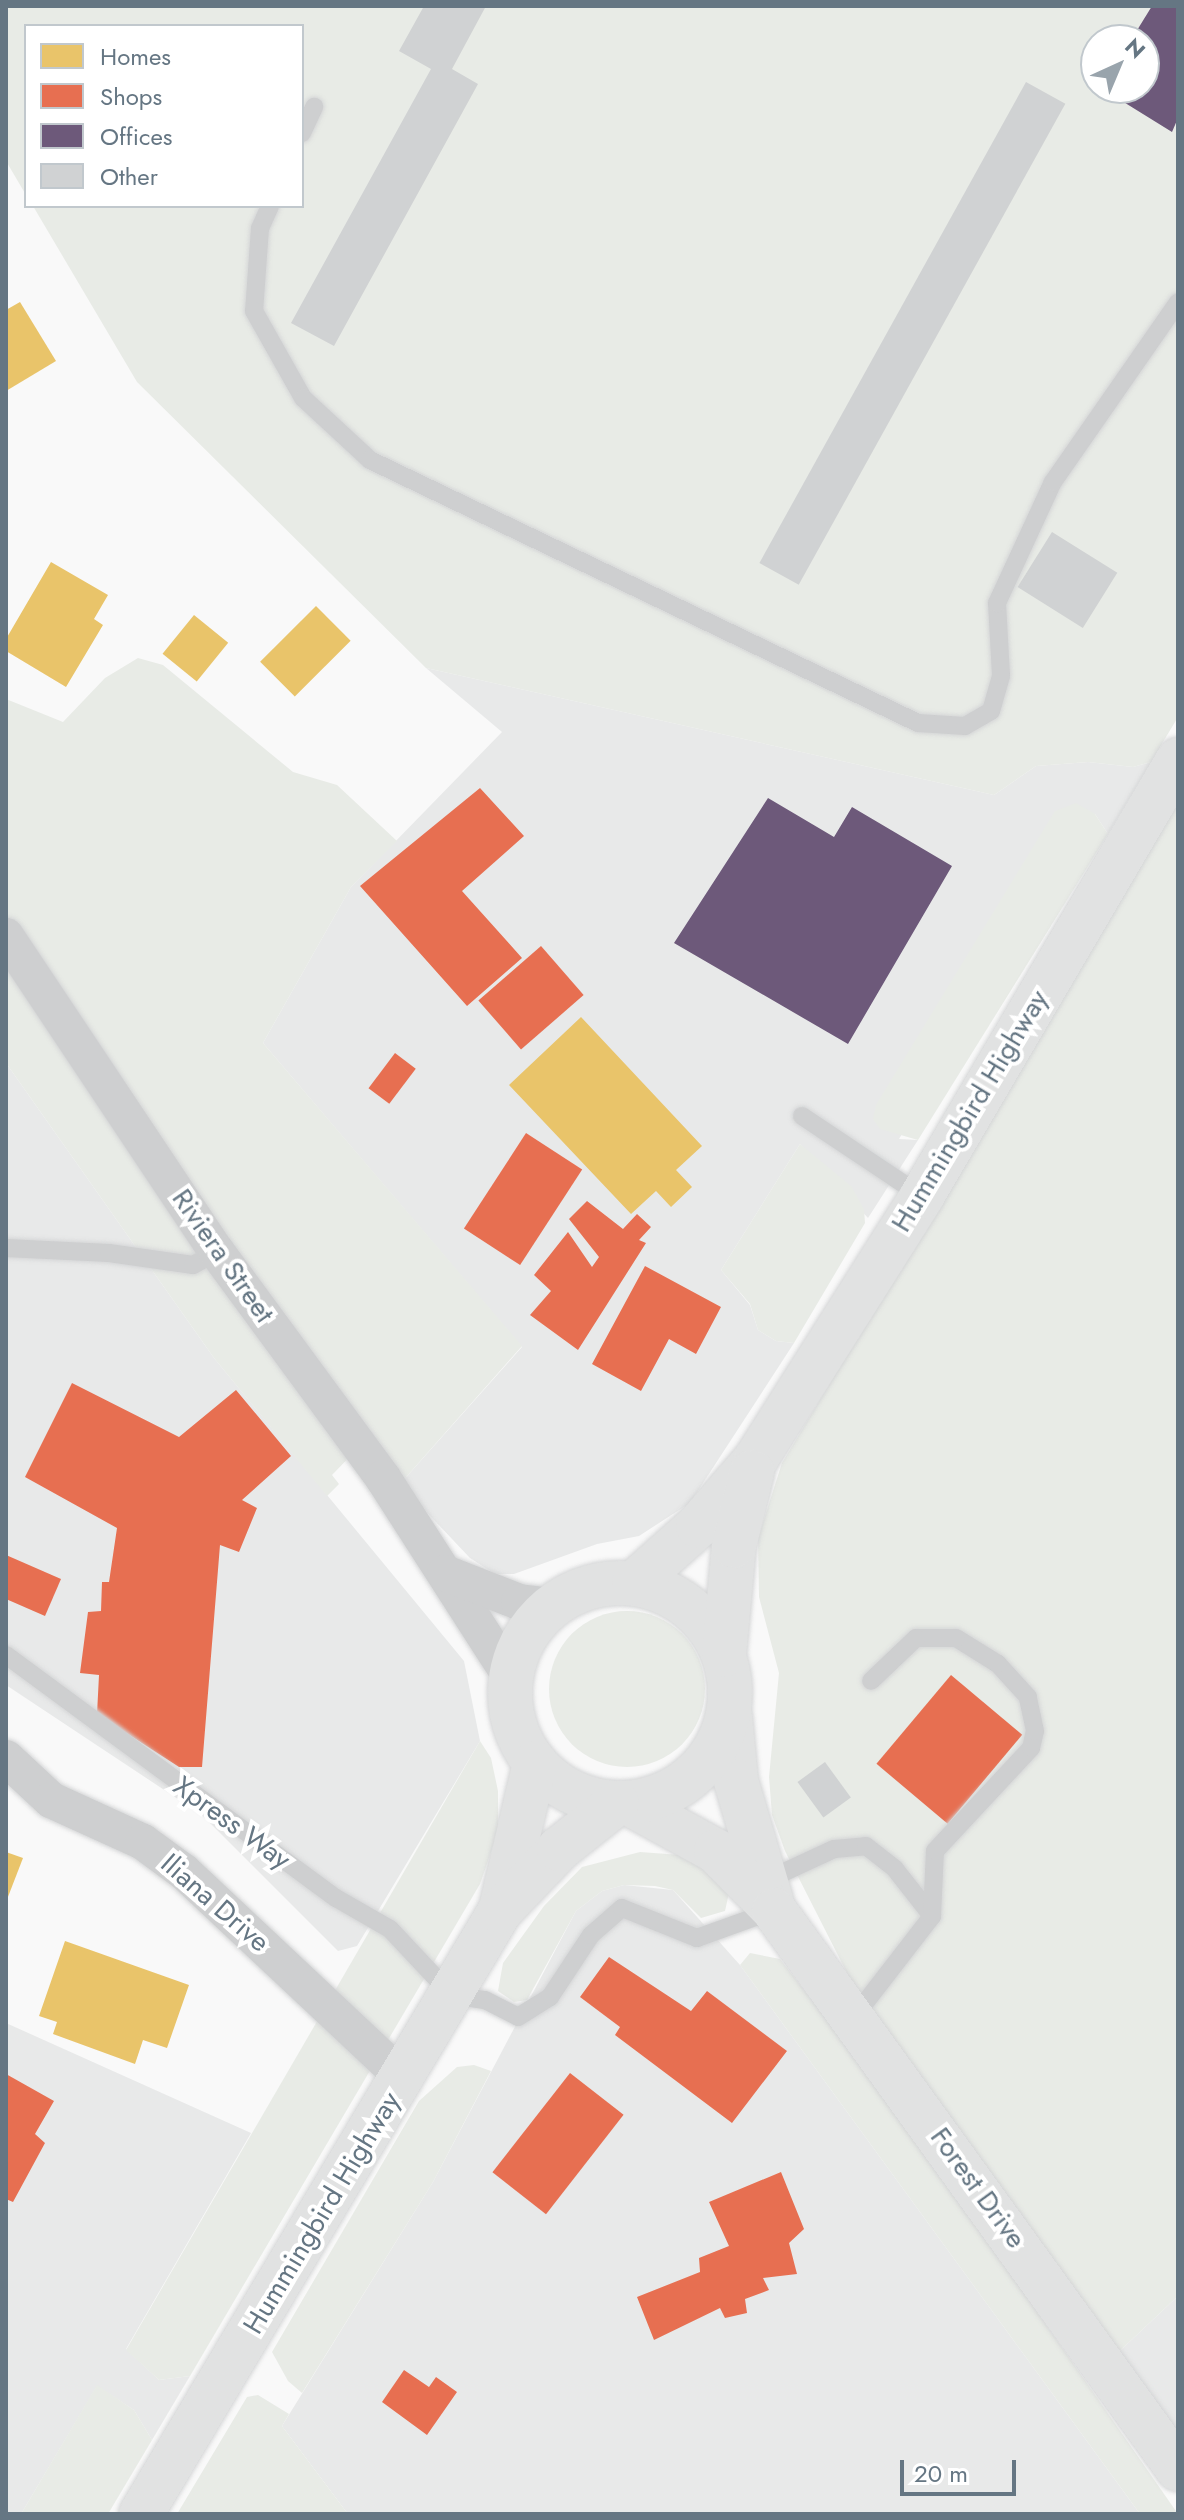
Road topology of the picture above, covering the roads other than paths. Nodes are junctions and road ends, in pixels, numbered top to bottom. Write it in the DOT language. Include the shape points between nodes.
graph roads {
  1 [pos="314,107"];
  2 [pos="304,129"];
  3 [pos="269,208"];
  4 [pos="1178,302"];
  5 [pos="1178,760"];
  6 [pos="6,936"];
  7 [pos="802,1116"];
  8 [pos="922,1196"];
  9 [pos="6,1248"];
  10 [pos="217,1252"];
  11 [pos="756,1459"];
  12 [pos="445,1573"];
  13 [pos="634,1583"];
  14 [pos="551,1606"];
  15 [pos="6,1655"];
  16 [pos="724,1655"];
  17 [pos="510,1676"];
  18 [pos="871,1681"];
  19 [pos="730,1716"];
  20 [pos="6,1758"];
  21 [pos="535,1763"];
  22 [pos="624,1803"];
  23 [pos="770,1895"];
  24 [pos="500,1911"];
  25 [pos="932,1916"];
  26 [pos="452,1995"];
  27 [pos="854,2017"];
  28 [pos="403,2078"];
  29 [pos="1178,2469"];
  30 [pos="141,2514"];
  1 -- 2 [label="lane"];
  3 -- 4 [label="lane" via="260,228 254,311 303,398 370,460 918,723 965,726 991,711 1001,675 997,603 1053,482"];
  5 -- 8 [label="main road, Hummingbird Highway"];
  6 -- 10 [label="street, Riviera Street"];
  7 -- 8 [label="lane"];
  8 -- 11 [label="main road, Hummingbird Highway"];
  9 -- 10 [label="lane" via="109,1253 193,1265"];
  10 -- 12 [label="street, Riviera Street" via="383,1478"];
  11 -- 13 [label="main road, Hummingbird Highway" via="698,1526"];
  11 -- 16 [label="main road, Hummingbird Highway" via="734,1546"];
  12 -- 14 [label="street" via="519,1602"];
  12 -- 17 [label="street, Riviera Street"];
  13 -- 14 [label="main road" via="590,1587"];
  13 -- 16 [label="main road" via="689,1606 710,1628"];
  14 -- 17 [label="main road" via="532,1626"];
  15 -- 26 [label="lane, Xpress Way" via="336,1898 390,1929"];
  16 -- 19 [label="main road"];
  17 -- 21 [label="main road" via="510,1707 518,1737"];
  18 -- 25 [label="lane" via="916,1638 956,1638 998,1664 1028,1697 1035,1731 1031,1748 935,1851"];
  19 -- 22 [label="main road" via="717,1750 694,1777 664,1796"];
  19 -- 23 [label="main road, Forest Drive" via="736,1781"];
  20 -- 28 [label="street, Iliana Drive" via="51,1800 143,1842 184,1872"];
  21 -- 22 [label="main road" via="562,1787 595,1801"];
  21 -- 24 [label="main road, Hummingbird Highway"];
  22 -- 23 [label="main road, Forest Drive" via="716,1851"];
  22 -- 24 [label="main road, Hummingbird Highway" via="559,1849"];
  23 -- 25 [label="lane" via="834,1849 866,1846 895,1869"];
  23 -- 26 [label="lane" via="697,1938 622,1908 591,1935 550,1997 518,2017 485,2000"];
  23 -- 27 [label="main road, Forest Drive"];
  24 -- 26 [label="main road, Hummingbird Highway"];
  25 -- 27 [label="lane"];
  26 -- 28 [label="main road, Hummingbird Highway"];
  27 -- 29 [label="main road, Forest Drive"];
  28 -- 30 [label="main road, Hummingbird Highway"];
}
